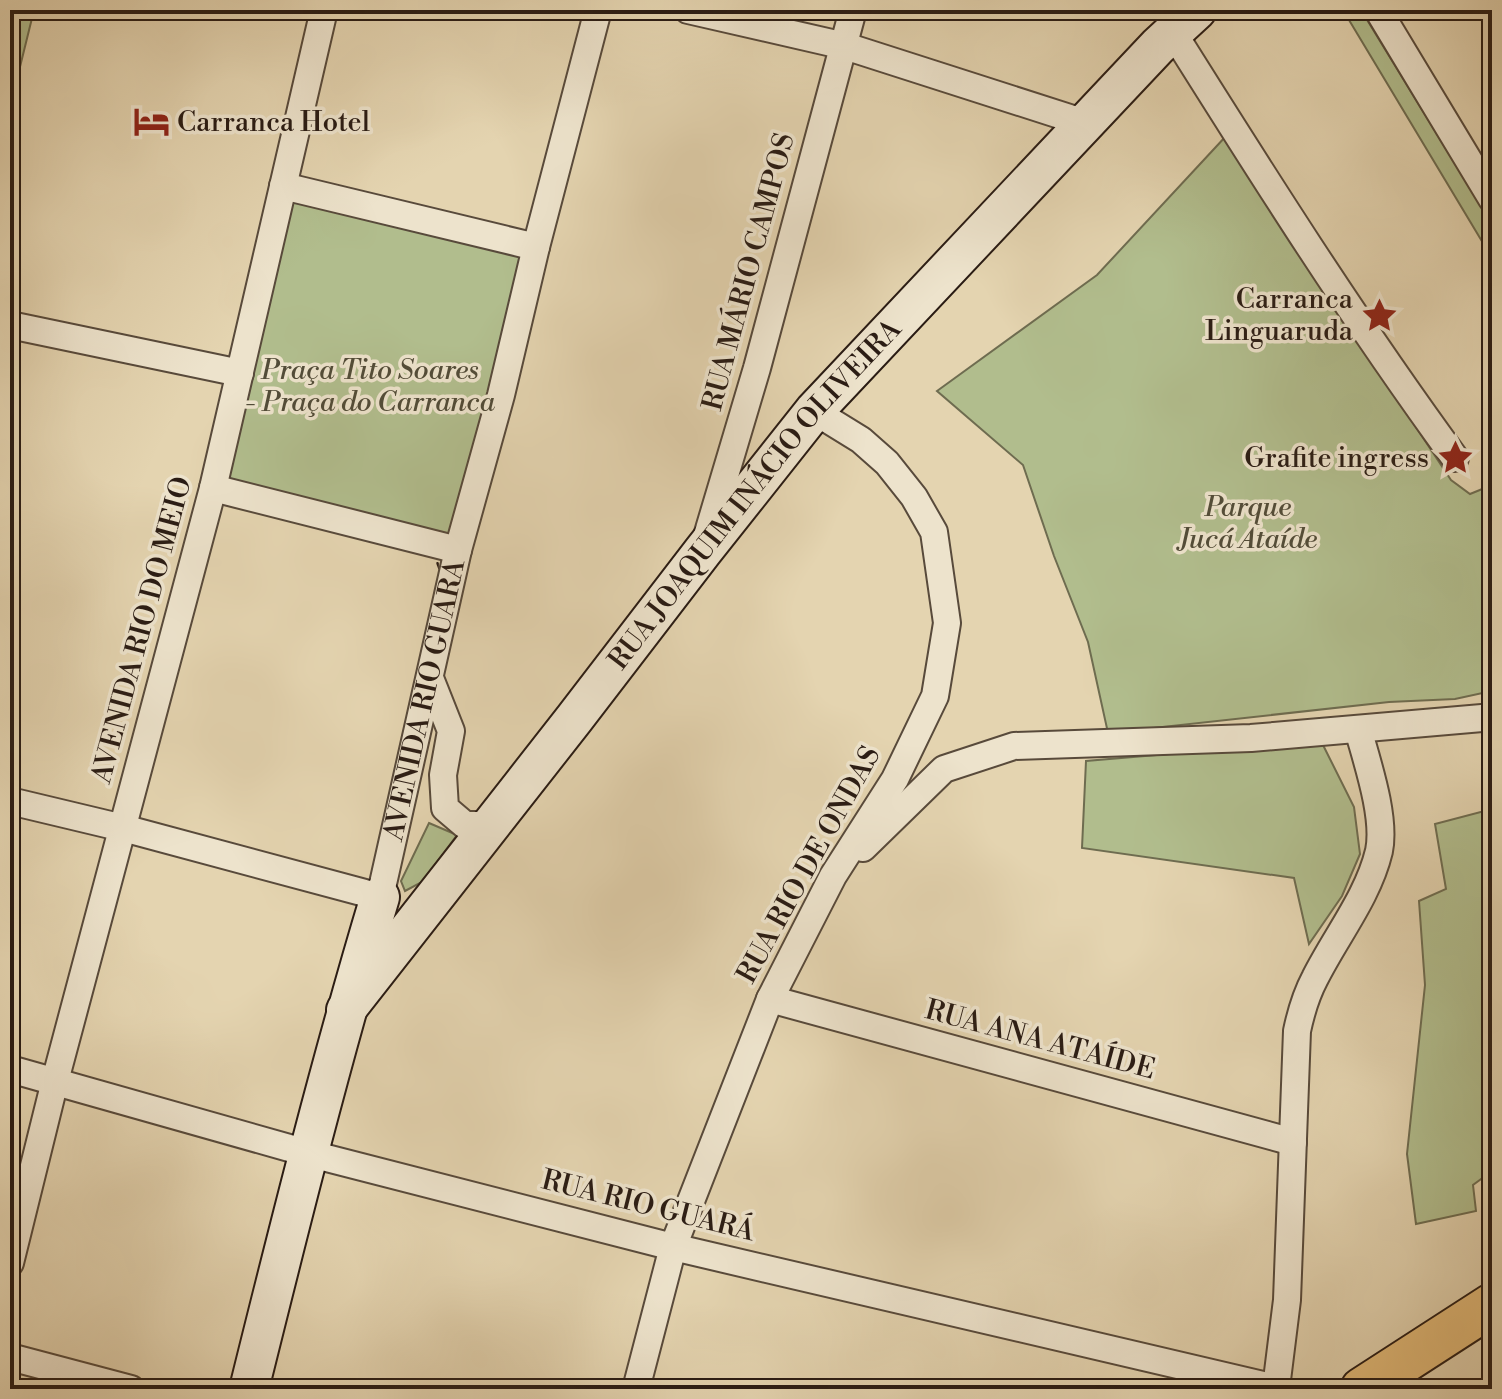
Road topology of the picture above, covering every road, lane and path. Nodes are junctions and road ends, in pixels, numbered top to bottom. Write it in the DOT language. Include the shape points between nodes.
graph roads {
  1 [pos="324,10"];
  2 [pos="598,10"];
  3 [pos="688,10"];
  4 [pos="853,10"];
  5 [pos="1378,10"];
  6 [pos="1185,21"];
  7 [pos="845,46"];
  8 [pos="1085,123"];
  9 [pos="283,186"];
  10 [pos="1492,199"];
  11 [pos="536,247"];
  12 [pos="10,325"];
  13 [pos="240,373"];
  14 [pos="814,411"];
  15 [pos="1455,458"];
  16 [pos="213,488"];
  17 [pos="458,550"];
  18 [pos="703,551"];
  19 [pos="430,678"];
  20 [pos="1482,718"];
  21 [pos="1358,729"];
  22 [pos="10,801"];
  23 [pos="493,825"];
  24 [pos="123,828"];
  25 [pos="833,876"];
  26 [pos="380,897"];
  27 [pos="770,999"];
  28 [pos="346,1010"];
  29 [pos="10,1069"];
  30 [pos="55,1081"];
  31 [pos="1293,1142"];
  32 [pos="307,1153"];
  33 [pos="673,1247"];
  34 [pos="10,1263"];
  35 [pos="1492,1305"];
  36 [pos="10,1357"];
  37 [pos="1276,1388"];
  38 [pos="131,1389"];
  39 [pos="249,1389"];
  40 [pos="636,1389"];
  41 [pos="1362,1389"];
  1 -- 9 [label="street, AVENIDA RIO DO MEIO"];
  2 -- 11 [label="street, AVENIDA RIO GUARÁ"];
  3 -- 7 [label="street"];
  4 -- 7 [label="street, RUA MÁRIO CAMPOS"];
  5 -- 10 [label="street"];
  6 -- 8 [label="street, RUA JOAQUIM INÁCIO OLIVEIRA"];
  6 -- 15 [label="street" via="1263,176"];
  7 -- 8 [label="street"];
  7 -- 18 [label="street, RUA MÁRIO CAMPOS"];
  8 -- 14 [label="street, RUA JOAQUIM INÁCIO OLIVEIRA"];
  9 -- 11 [label="street"];
  9 -- 13 [label="street, AVENIDA RIO DO MEIO"];
  11 -- 17 [label="street, AVENIDA RIO GUARÁ"];
  12 -- 13 [label="street"];
  13 -- 16 [label="street, AVENIDA RIO DO MEIO"];
  14 -- 18 [label="street, RUA JOAQUIM INÁCIO OLIVEIRA"];
  14 -- 25 [label="street, RUA RIO DE ONDAS" via="861,440 914,497 934,532 947,623 935,696 895,779"];
  16 -- 17 [label="street"];
  16 -- 24 [label="street, AVENIDA RIO DO MEIO"];
  17 -- 19 [label="street, AVENIDA RIO GUARÁ"];
  18 -- 23 [label="street, RUA JOAQUIM INÁCIO OLIVEIRA"];
  19 -- 23 [label="street" via="451,731 443,775 445,808 465,825"];
  19 -- 26 [label="street, AVENIDA RIO GUARÁ"];
  20 -- 21 [label="street"];
  21 -- 25 [label="street" via="1014,746 944,769"];
  21 -- 31 [label="street" via="1376,795 1379,850 1360,900 1303,1004 1297,1031"];
  22 -- 24 [label="street"];
  23 -- 28 [label="street, RUA JOAQUIM INÁCIO OLIVEIRA"];
  24 -- 26 [label="street"];
  24 -- 30 [label="street, AVENIDA RIO DO MEIO"];
  25 -- 27 [label="street, RUA RIO DE ONDAS"];
  26 -- 28 [label="street, AVENIDA RIO GUARÁ"];
  27 -- 31 [label="street, RUA ANA ATAÍDE"];
  27 -- 33 [label="street, RUA RIO DE ONDAS"];
  28 -- 32 [label="street, AVENIDA RIO GUARÁ"];
  29 -- 30 [label="street, RUA RIO GUARÁ"];
  30 -- 32 [label="street, RUA RIO GUARÁ"];
  30 -- 34 [label="street, AVENIDA RIO DO MEIO"];
  31 -- 37 [label="street" via="1287,1300"];
  32 -- 33 [label="street, RUA RIO GUARÁ"];
  32 -- 39 [label="street, AVENIDA RIO GUARÁ"];
  33 -- 37 [label="street, RUA RIO GUARÁ"];
  33 -- 40 [label="street, RUA RIO DE ONDAS"];
  35 -- 41 [label="main road"];
  36 -- 38 [label="street"];
}
